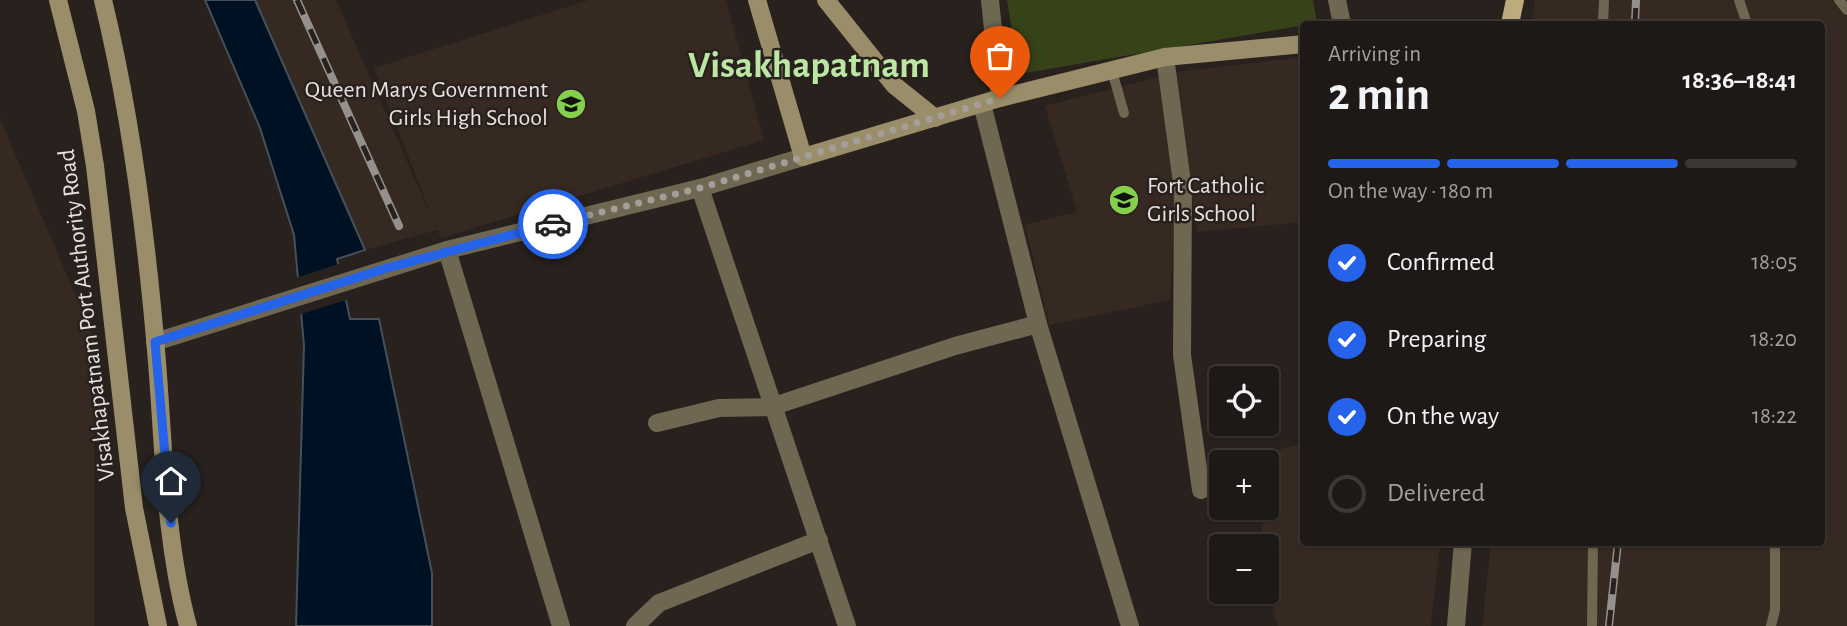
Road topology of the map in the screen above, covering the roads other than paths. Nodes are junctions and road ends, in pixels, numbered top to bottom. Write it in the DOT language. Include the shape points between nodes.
graph roads {
  1 [pos="58,0"];
  2 [pos="103,0"];
  3 [pos="757,0"];
  4 [pos="826,0"];
  5 [pos="990,0"];
  6 [pos="1337,0"];
  7 [pos="1516,0"];
  8 [pos="1604,0"];
  9 [pos="1739,0"];
  10 [pos="1839,0"];
  11 [pos="1847,10"];
  12 [pos="1341,21"];
  13 [pos="1511,21"];
  14 [pos="1603,21"];
  15 [pos="1746,21"];
  16 [pos="1300,44"];
  17 [pos="1166,57"];
  18 [pos="1112,71"];
  19 [pos="1000,98"];
  20 [pos="982,104"];
  21 [pos="1124,113"];
  22 [pos="935,118"];
  23 [pos="803,157"];
  24 [pos="700,188"];
  25 [pos="447,250"];
  26 [pos="1038,324"];
  27 [pos="155,342"];
  28 [pos="772,407"];
  29 [pos="657,424"];
  30 [pos="1201,490"];
  31 [pos="819,540"];
  32 [pos="1463,546"];
  33 [pos="1592,546"];
  34 [pos="1775,546"];
  35 [pos="158,626"];
  36 [pos="188,626"];
  37 [pos="561,626"];
  38 [pos="635,626"];
  39 [pos="846,626"];
  40 [pos="1130,626"];
  41 [pos="1456,626"];
  42 [pos="1592,626"];
  43 [pos="1771,626"];
  1 -- 35 [label="main road, Visakhapatnam Port Authority Road" via="95,166 134,508"];
  2 -- 27 [label="main road" via="131,132"];
  3 -- 23 [label="main road"];
  4 -- 22 [label="main road" via="894,85"];
  5 -- 19 [label="street"];
  6 -- 12 [label="street"];
  7 -- 13 [label="main road"];
  8 -- 14 [label="lane"];
  9 -- 15 [label="lane"];
  10 -- 11 [label="lane"];
  16 -- 17 [label="main road"];
  17 -- 18 [label="main road"];
  17 -- 30 [label="street" via="1184,190 1182,355"];
  18 -- 19 [label="main road"];
  18 -- 21 [label="lane"];
  19 -- 20 [label="main road"];
  20 -- 22 [label="main road"];
  20 -- 26 [label="street"];
  22 -- 23 [label="main road"];
  23 -- 24 [label="street"];
  24 -- 25 [label="street"];
  24 -- 28 [label="street"];
  25 -- 27 [label="street"];
  25 -- 37 [label="street"];
  26 -- 28 [label="street" via="955,346"];
  26 -- 40 [label="street"];
  27 -- 36 [label="main road" via="173,548"];
  28 -- 29 [label="street" via="719,408"];
  28 -- 31 [label="street"];
  31 -- 38 [label="street" via="659,603"];
  31 -- 39 [label="street"];
  32 -- 41 [label="street"];
  33 -- 42 [label="lane"];
  34 -- 43 [label="lane"];
}
